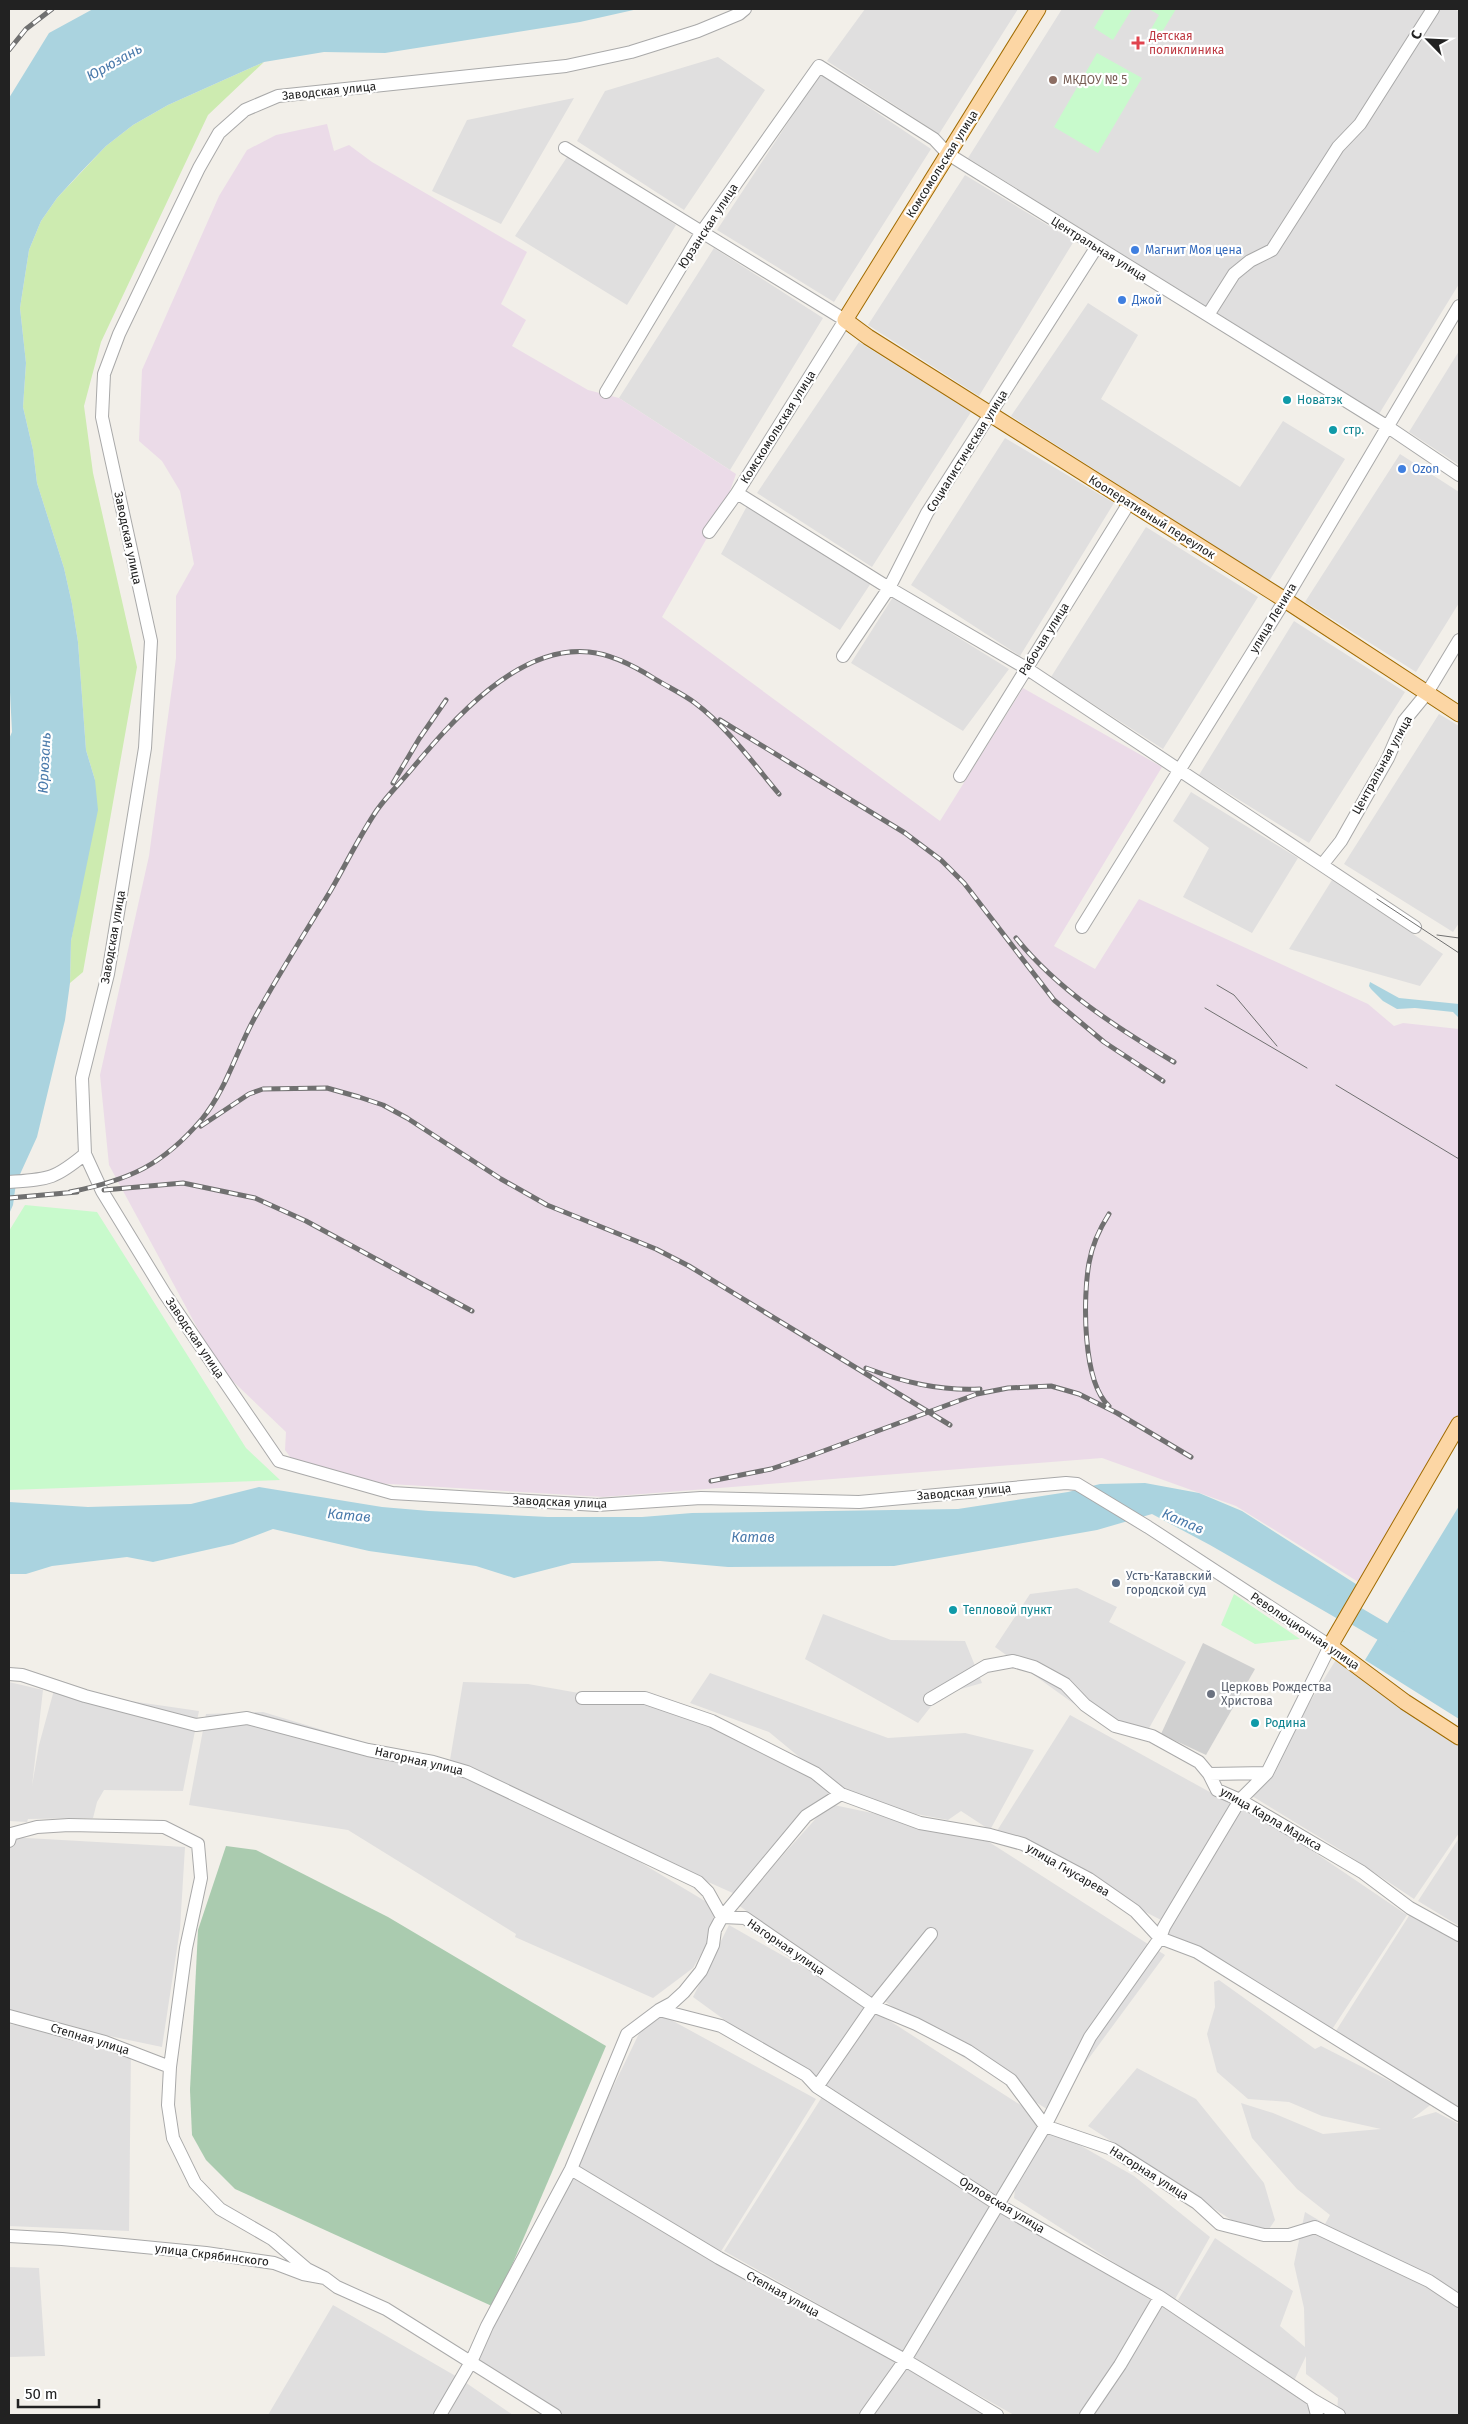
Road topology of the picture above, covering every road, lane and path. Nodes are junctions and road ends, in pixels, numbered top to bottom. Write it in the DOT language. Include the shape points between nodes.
graph roads {
  1 [pos="745,9"];
  2 [pos="1038,9"];
  3 [pos="1433,9"];
  4 [pos="819,66"];
  5 [pos="565,148"];
  6 [pos="948,154"];
  7 [pos="700,233"];
  8 [pos="1096,248"];
  9 [pos="1459,306"];
  10 [pos="1208,315"];
  11 [pos="845,320"];
  12 [pos="606,392"];
  13 [pos="990,415"];
  14 [pos="1388,427"];
  15 [pos="1459,475"];
  16 [pos="736,493"];
  17 [pos="1128,503"];
  18 [pos="709,532"];
  19 [pos="889,588"];
  20 [pos="1285,600"];
  21 [pos="1459,640"];
  22 [pos="843,656"];
  23 [pos="1026,668"];
  24 [pos="1427,693"];
  25 [pos="1459,714"];
  26 [pos="1179,771"];
  27 [pos="960,776"];
  28 [pos="1322,865"];
  29 [pos="1082,927"];
  30 [pos="1415,927"];
  31 [pos="85,1154"];
  32 [pos="9,1182"];
  33 [pos="1459,1424"];
  34 [pos="1077,1484"];
  35 [pos="1330,1646"];
  36 [pos="9,1674"];
  37 [pos="582,1698"];
  38 [pos="930,1700"];
  39 [pos="1459,1737"];
  40 [pos="1267,1772"];
  41 [pos="1209,1774"];
  42 [pos="841,1794"];
  43 [pos="1240,1800"];
  44 [pos="10,1836"];
  45 [pos="722,1917"];
  46 [pos="931,1934"];
  47 [pos="1459,1935"];
  48 [pos="1160,1938"];
  49 [pos="873,2006"];
  50 [pos="659,2010"];
  51 [pos="9,2016"];
  52 [pos="170,2067"];
  53 [pos="816,2087"];
  54 [pos="1459,2116"];
  55 [pos="1045,2126"];
  56 [pos="571,2169"];
  57 [pos="997,2204"];
  58 [pos="9,2236"];
  59 [pos="326,2278"];
  60 [pos="1160,2297"];
  61 [pos="1459,2302"];
  62 [pos="905,2360"];
  63 [pos="470,2362"];
  64 [pos="1313,2400"];
  65 [pos="440,2415"];
  66 [pos="555,2415"];
  67 [pos="866,2415"];
  68 [pos="997,2415"];
  69 [pos="1086,2415"];
  70 [pos="1316,2415"];
  71 [pos="1340,2415"];
  1 -- 31 [label="street, Заводская улица" via="698,31 631,52 566,66 278,96 245,110 219,132 131,309 104,374 102,417 151,642 145,748 108,974 82,1078"];
  2 -- 6 [label="main road, Комсомольская улица"];
  3 -- 10 [label="street" via="1360,124 1338,148 1272,250 1234,274"];
  4 -- 6 [label="street, Центральная улица" via="934,139"];
  4 -- 7 [label="street, Юрзанская улица"];
  5 -- 7 [label="street"];
  6 -- 8 [label="street, Центральная улица"];
  6 -- 11 [label="main road, Комсомольская улица"];
  7 -- 11 [label="street"];
  7 -- 12 [label="street, Юрзанская улица"];
  8 -- 10 [label="street, Центральная улица"];
  8 -- 13 [label="street, Социалистическая улица"];
  9 -- 14 [label="street, улица Ленина"];
  10 -- 14 [label="street, Центральная улица"];
  11 -- 13 [label="main road, Кооперативный переулок"];
  11 -- 16 [label="street, Комскомольская улица"];
  13 -- 17 [label="main road, Кооперативный переулок"];
  13 -- 19 [label="street, Социалистическая улица" via="927,513"];
  14 -- 15 [label="street, Центральная улица"];
  14 -- 20 [label="street, улица Ленина"];
  16 -- 18 [label="street, Комскомольская улица"];
  16 -- 19 [label="street"];
  17 -- 20 [label="main road, Кооперативный переулок"];
  17 -- 23 [label="street, Рабочая улица"];
  19 -- 22 [label="street, Социалистическая улица"];
  19 -- 23 [label="street"];
  20 -- 24 [label="main road, Кооперативный переулок"];
  20 -- 26 [label="street, улица Ленина"];
  21 -- 24 [label="street, Центральная улица"];
  23 -- 26 [label="street"];
  23 -- 27 [label="street, Рабочая улица"];
  24 -- 25 [label="main road, Кооперативный переулок"];
  24 -- 28 [label="street, Центральная улица" via="1404,721 1388,758 1340,841"];
  26 -- 28 [label="street"];
  26 -- 29 [label="street, улица Ленина"];
  28 -- 30 [label="street"];
  31 -- 32 [label="street" via="60,1174 46,1179"];
  31 -- 34 [label="street, Заводская улица" via="102,1190 166,1294 280,1462 392,1493 597,1504 701,1498 859,1502"];
  33 -- 35 [label="main road"];
  34 -- 35 [label="street, Революционная улица"];
  35 -- 39 [label="main road, Революционная улица" via="1405,1702"];
  35 -- 40 [label="street"];
  36 -- 45 [label="street, Нагорная улица" via="22,1675 196,1726 247,1718 467,1772 698,1882 708,1892"];
  37 -- 42 [label="street, улица Гнусарева" via="645,1698 712,1721 815,1773"];
  38 -- 41 [label="street, улица Карла Маркса" via="986,1666 1013,1661 1034,1667 1065,1684 1085,1705 1115,1726 1152,1736 1199,1762"];
  40 -- 41 [label="street"];
  40 -- 43 [label="street"];
  41 -- 43 [label="street, улица Карла Маркса" via="1217,1790"];
  42 -- 45 [label="street" via="806,1816"];
  42 -- 48 [label="street, улица Гнусарева" via="920,1823 1023,1844 1089,1879 1120,1900"];
  43 -- 47 [label="street, улица Карла Маркса" via="1362,1872 1410,1908"];
  43 -- 48 [label="street" via="1164,1926"];
  44 -- 52 [label="street" via="37,1827 69,1825 164,1827 198,1844 201,1878 186,1948"];
  45 -- 49 [label="street, Нагорная улица" via="745,1918"];
  45 -- 50 [label="street" via="700,1970 672,2003"];
  46 -- 49 [label="street"];
  48 -- 54 [label="street, улица Гнусарева" via="1197,1952"];
  48 -- 55 [label="street" via="1090,2037"];
  49 -- 53 [label="street"];
  49 -- 55 [label="street, Нагорная улица" via="968,2051 1011,2080"];
  50 -- 53 [label="street, Орловская улица" via="720,2026 806,2075"];
  50 -- 56 [label="street" via="627,2034"];
  51 -- 52 [label="street, Степная улица" via="105,2042"];
  52 -- 59 [label="street" via="168,2105 173,2138 195,2183 220,2209 272,2239 307,2269"];
  53 -- 57 [label="street, Орловская улица"];
  55 -- 57 [label="street"];
  55 -- 61 [label="street, Нагорная улица" via="1112,2149 1197,2203 1220,2224 1264,2236 1289,2235 1315,2227 1429,2281"];
  56 -- 62 [label="street, Степная улица" via="719,2258"];
  56 -- 63 [label="street"];
  57 -- 60 [label="street, Орловская улица"];
  57 -- 62 [label="street"];
  58 -- 59 [label="street, улица Скрябинского" via="206,2253 274,2263 303,2274"];
  59 -- 63 [label="street, улица Скрябинского" via="337,2287 386,2309"];
  60 -- 64 [label="street, Орловская улица"];
  60 -- 69 [label="street"];
  62 -- 67 [label="street"];
  62 -- 68 [label="street, Степная улица"];
  63 -- 65 [label="street"];
  63 -- 66 [label="street, улица Скрябинского"];
  64 -- 70 [label="street"];
  64 -- 71 [label="street, Орловская улица"];
}
